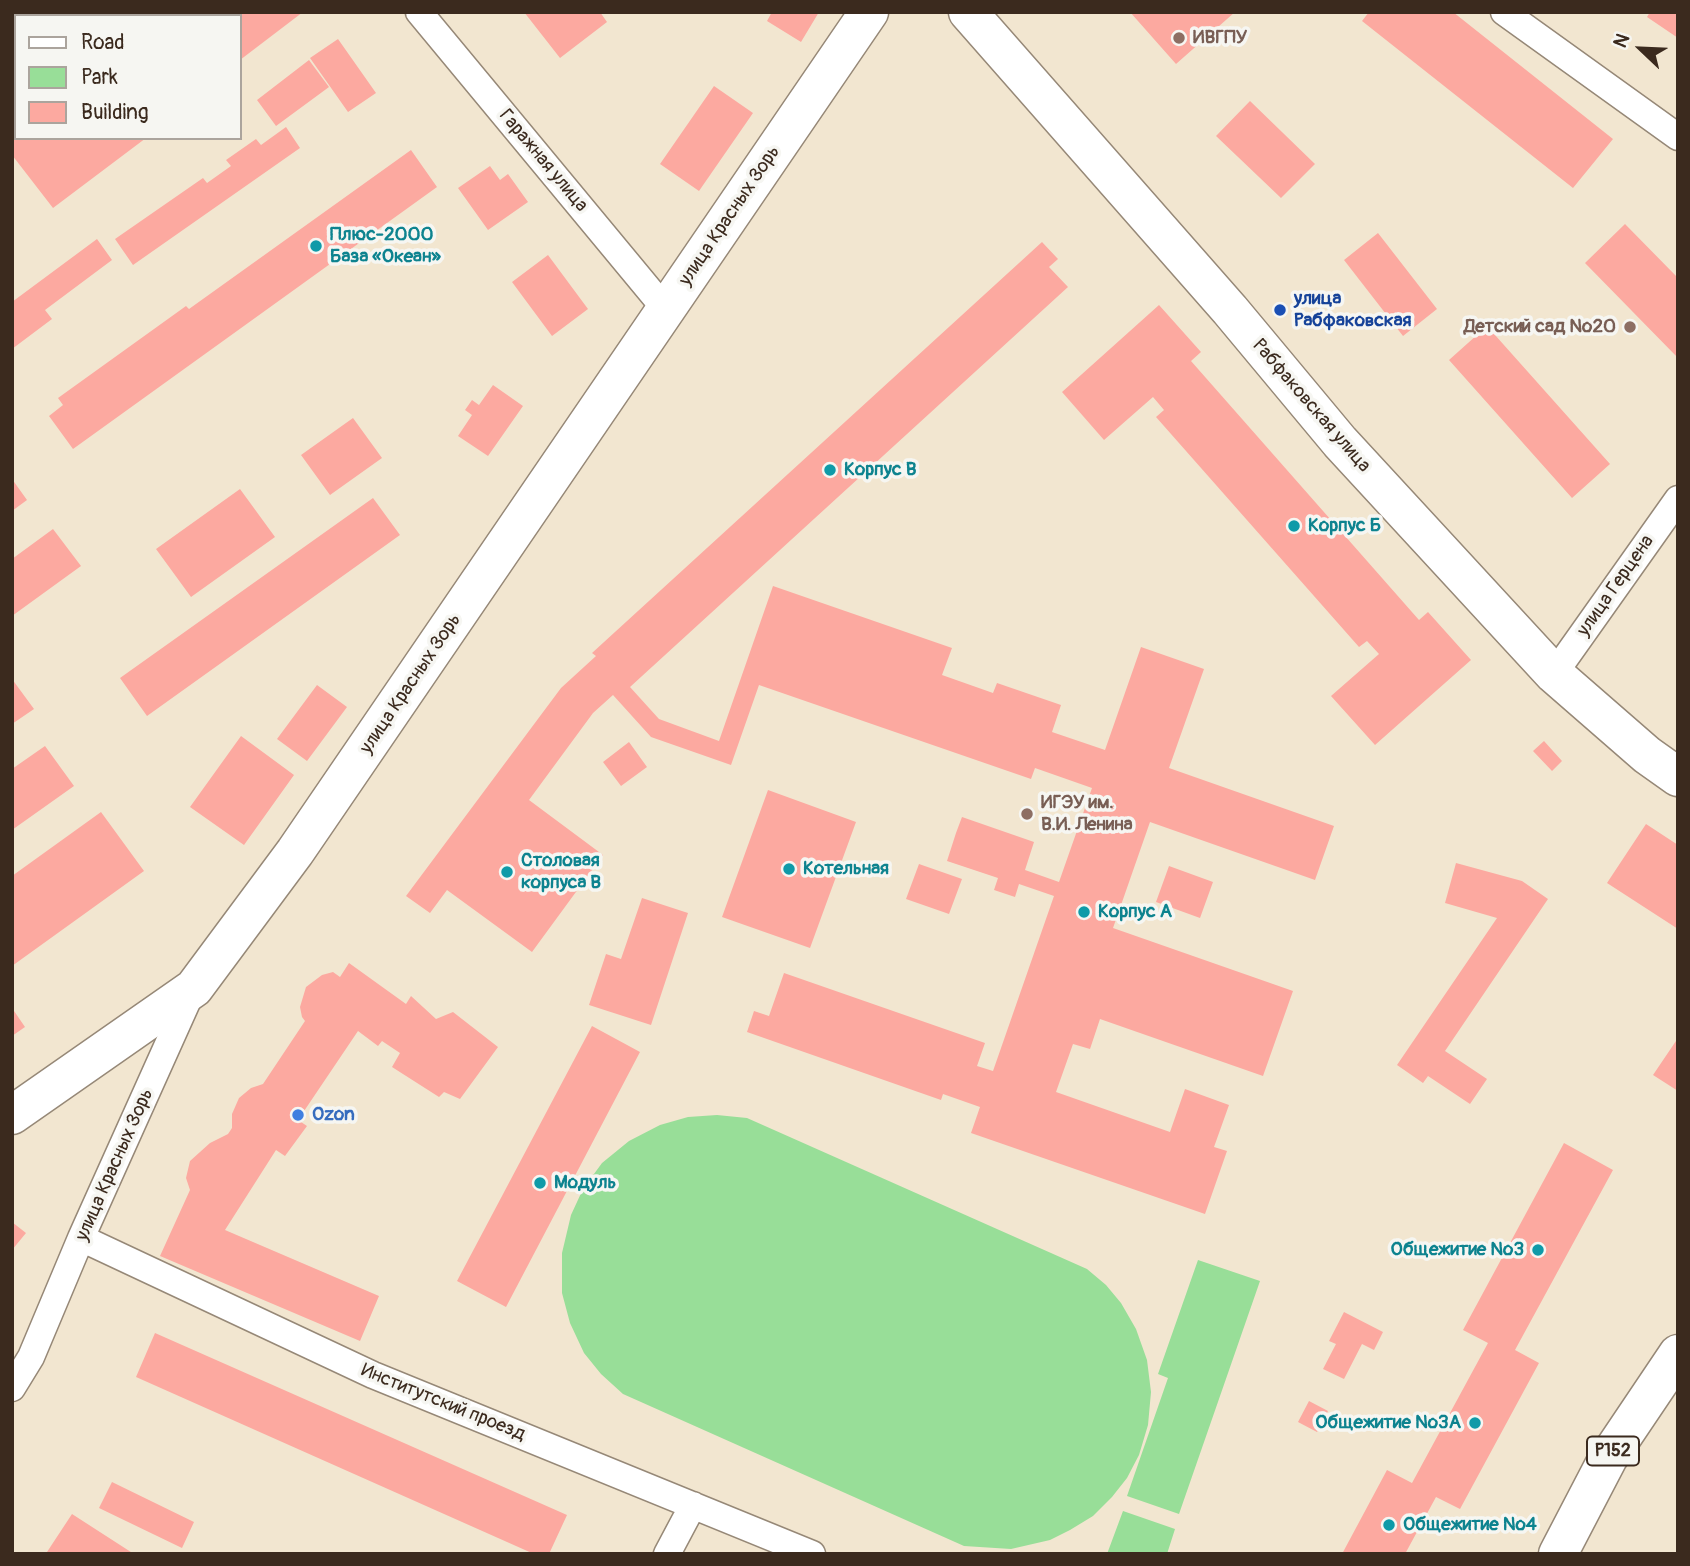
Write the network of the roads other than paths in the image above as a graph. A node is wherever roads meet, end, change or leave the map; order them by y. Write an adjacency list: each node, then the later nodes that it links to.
1 (419, 12): 6 (street, Гаражная улица)
2 (869, 12): 6 (street, улица Красных Зорь)
3 (968, 12): 8 (street, Рабфаковская улица)
4 (1504, 12): 5 (street)
5 (1678, 137)
6 (666, 310): 10 (street, улица Красных Зорь)
7 (1678, 499): 8 (street, улица Герцена)
8 (1554, 674): 9 (street, Рабфаковская улица)
9 (1678, 777)
10 (194, 988): 11 (street); 12 (street, улица Красных Зорь)
11 (12, 1115)
12 (81, 1238): 14 (street, улица Красных Зорь); 15 (street, Институтский проезд)
13 (1678, 1354): 18 (street, Р152)
14 (12, 1388)
15 (693, 1505): 16 (street); 17 (street, Институтский проезд)
16 (667, 1554)
17 (812, 1554)
18 (1558, 1554)

